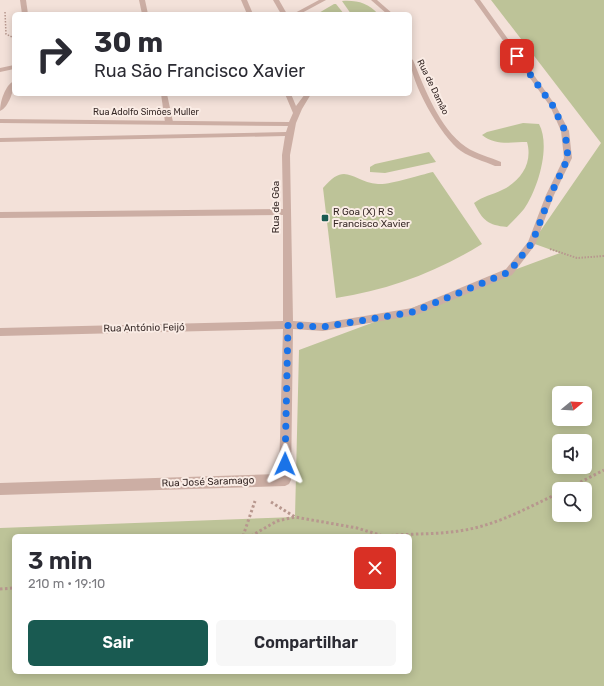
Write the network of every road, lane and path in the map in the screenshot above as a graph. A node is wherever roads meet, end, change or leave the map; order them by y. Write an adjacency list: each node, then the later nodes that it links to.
1 (23, 0): 9 (street)
2 (142, 0): 10 (street)
3 (244, 0): 11 (street)
4 (276, 0): 12 (street)
5 (324, 0): 13 (street)
6 (374, 0): 14 (street)
7 (478, 0): 33 (street, Rua António Feijó)
8 (5, 7): 15 (path)
9 (25, 12)
10 (145, 12)
11 (249, 12)
12 (283, 12)
13 (300, 12)
14 (388, 12)
15 (12, 37)
16 (412, 65): 30 (street, Rua de Damão)
17 (12, 67): 18 (street)
18 (0, 70)
19 (12, 87): 23 (street)
20 (164, 96): 26 (street)
21 (289, 96): 24 (street)
22 (306, 96): 24 (street, Rua de Gôa)
23 (0, 109)
24 (295, 111): 27 (street, Rua de Gôa)
25 (0, 121): 26 (street, Rua Adolfo Simões Muller)
26 (169, 122): 27 (street, Rua Adolfo Simões Muller)
27 (291, 124): 28 (street, Rua de Gôa)
28 (288, 134): 29 (street); 31 (street, Rua de Gôa)
29 (0, 140)
30 (498, 164)
31 (287, 212): 32 (street); 35 (street, Rua de Gôa)
32 (0, 215)
33 (532, 243): 34 (path); 35 (street, Rua António Feijó)
34 (604, 256)
35 (288, 325): 36 (street, Rua António Feijó); 38 (street, Rua José Saramago)
36 (0, 332)
37 (604, 470): 39 (path)
38 (264, 480): 40 (street, Rua José Saramago); 42 (path); 43 (path)
39 (581, 482)
40 (0, 489)
41 (552, 496): 46 (path)
42 (295, 517): 44 (path); 45 (path)
43 (244, 534)
44 (254, 534)
45 (377, 534)
46 (399, 534)
47 (12, 588): 48 (path)
48 (0, 589)

